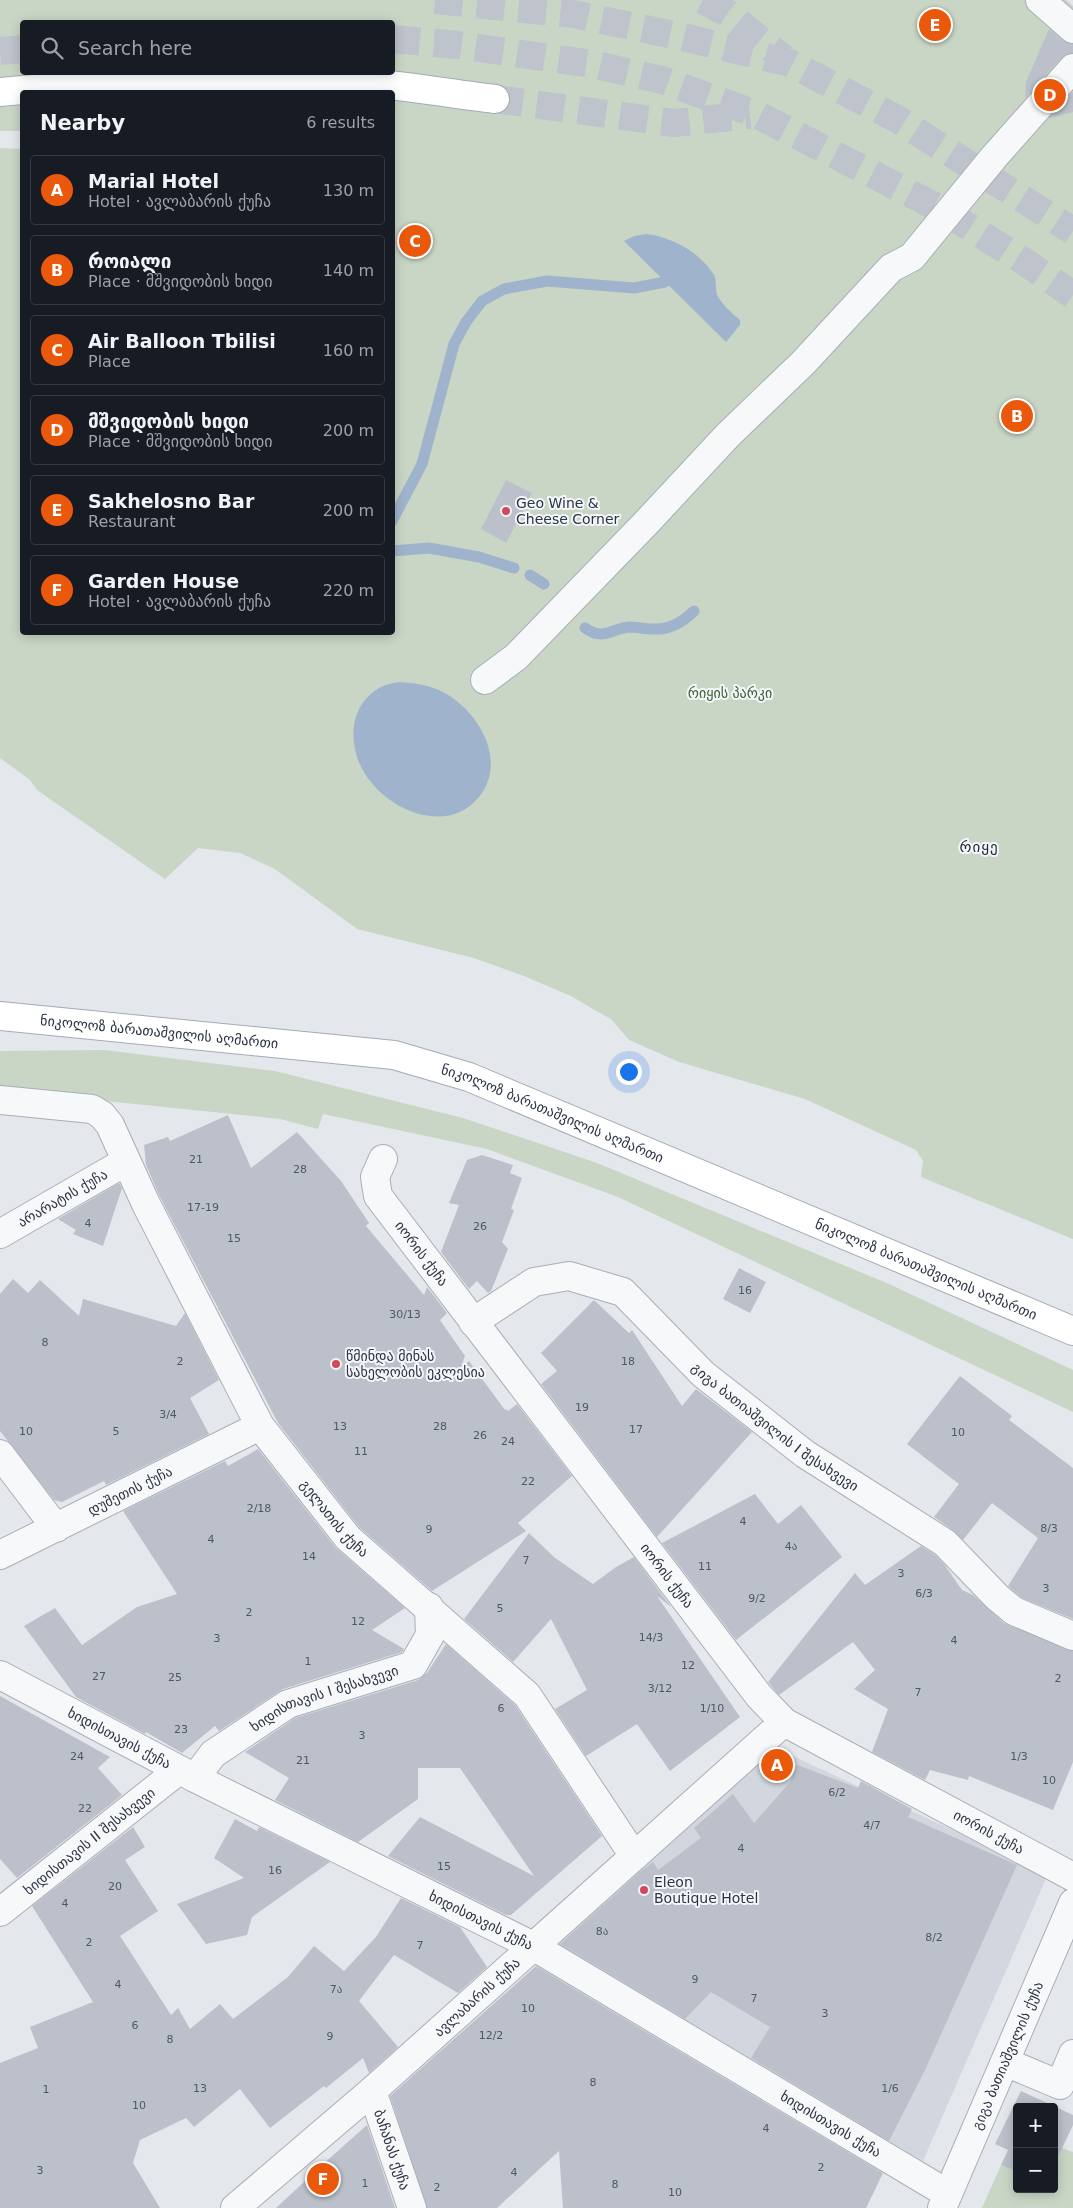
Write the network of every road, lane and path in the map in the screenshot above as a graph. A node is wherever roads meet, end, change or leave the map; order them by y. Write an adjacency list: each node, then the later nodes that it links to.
1 (1040, 0): 2 (street)
2 (1073, 29)
3 (1073, 68): 8 (street)
4 (20, 90): 6 (main road)
5 (24, 90): 7 (main road)
6 (0, 92)
7 (494, 99)
8 (486, 680)
9 (0, 1016): 15 (main road, ნიკოლოზ ბარათაშვილის აღმართი)
10 (0, 1100): 12 (street, გელათის ქუჩა)
11 (383, 1159): 14 (street, იორის ქუჩა)
12 (125, 1162): 13 (street, არარატის ქუჩა); 16 (street, გელათის ქუჩა)
13 (0, 1234)
14 (473, 1322): 21 (street, გიგა ბათიაშვილის I შესახვევი); 23 (street, იორის ქუჩა)
15 (1073, 1331)
16 (260, 1426): 18 (street, დუშეთის ქუჩა); 20 (street, გელათის ქუჩა)
17 (0, 1454): 18 (street)
18 (56, 1528): 19 (street, დუშეთის ქუჩა)
19 (0, 1555)
20 (429, 1607): 24 (street, ხიდისთავის I შესახვევი); 25 (street, გელათის ქუჩა)
21 (1073, 1636)
22 (0, 1675): 24 (street, ხიდისთავის ქუჩა)
23 (784, 1722): 25 (street, ავლაბარის ქუჩა); 26 (street, იორის ქუჩა)
24 (187, 1774): 28 (street, ხიდისთავის II შესახვევი); 29 (street, ხიდისთავის ქუჩა)
25 (634, 1856): 29 (street, ავლაბარის ქუჩა)
26 (1073, 1876)
27 (1073, 1903): 31 (street, გიგა ბათიაშვილის ქუჩა)
28 (0, 1912)
29 (533, 1946): 33 (street, ავლაბარის ქუჩა); 34 (street, ხიდისთავის ქუჩა)
30 (1073, 2054): 32 (street)
31 (1004, 2062): 32 (street); 34 (street, გიგა ბათიაშვილის ქუჩა)
32 (1066, 2088)
33 (372, 2092): 35 (street, ავლაბარის ქუჩა); 36 (street, ბაჩანას ქუჩა)
34 (945, 2201)
35 (235, 2208)
36 (412, 2208)

